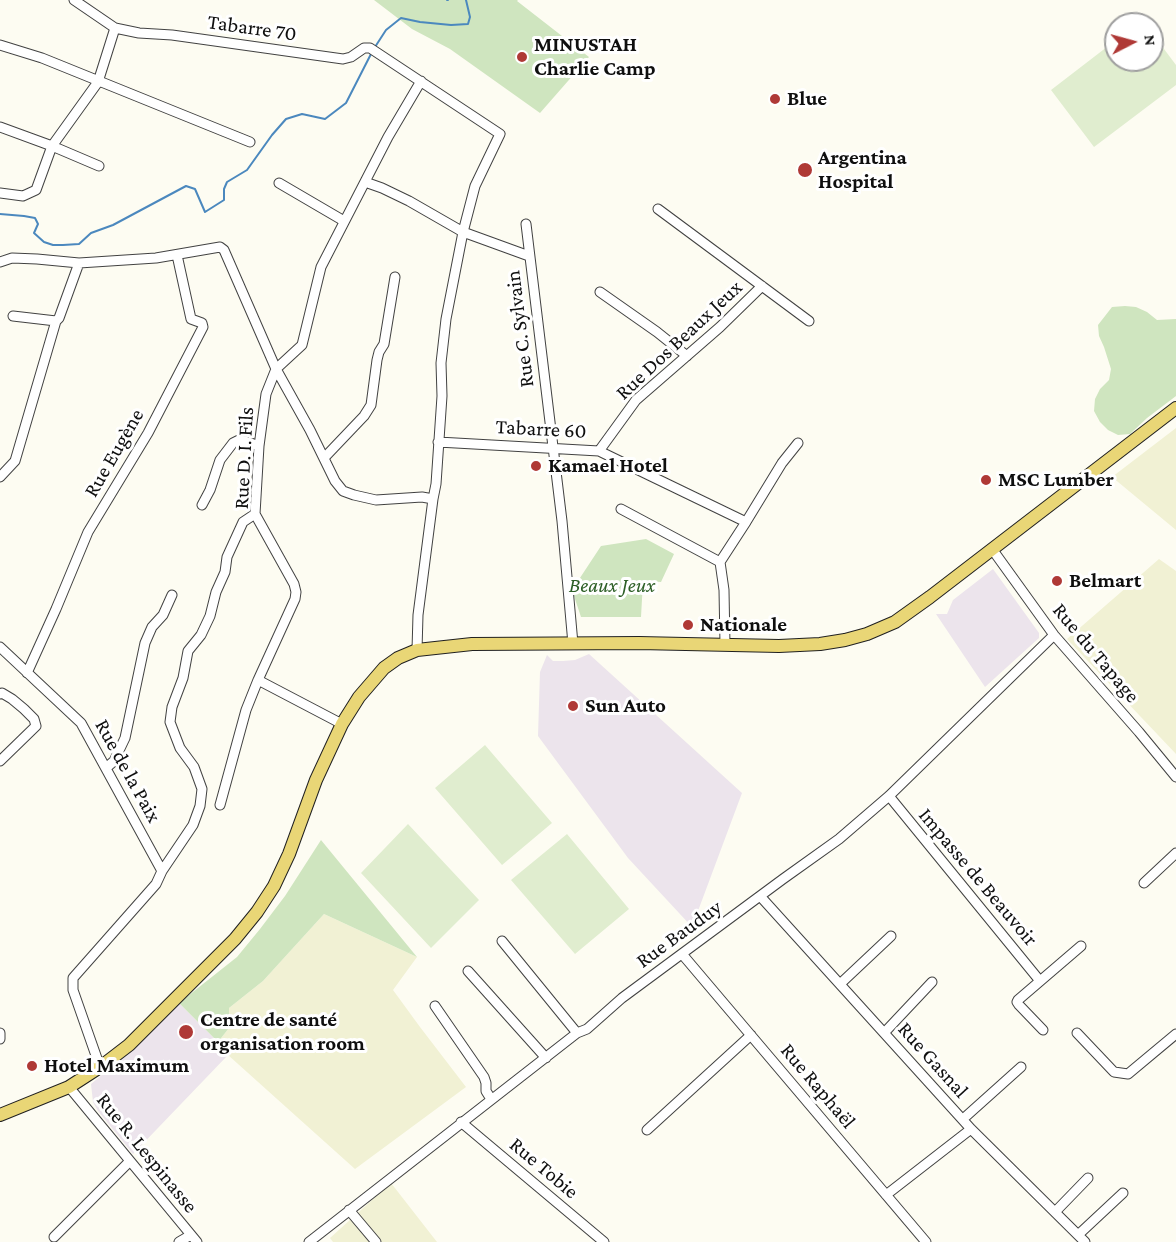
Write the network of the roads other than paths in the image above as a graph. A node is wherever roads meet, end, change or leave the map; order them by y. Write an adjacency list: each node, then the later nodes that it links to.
1 (74, 0): 2 (street, Tabarre 70)
2 (115, 28): 4 (street, Tabarre 70); 5 (street)
3 (0, 45): 5 (street)
4 (421, 81): 10 (street); 16 (street)
5 (98, 82): 7 (street); 8 (street)
6 (0, 128): 8 (street)
7 (250, 142)
8 (52, 146): 9 (street); 12 (street)
9 (99, 166)
10 (365, 182): 14 (street); 16 (street)
11 (279, 183): 14 (street)
12 (0, 193)
13 (658, 209): 22 (street)
14 (344, 221): 28 (street)
15 (526, 224): 18 (street, Rue C. Sylvain)
16 (463, 232): 18 (street); 30 (street)
17 (177, 255): 20 (street); 28 (street); 50 (street, Rue Eugène)
18 (529, 256): 33 (street, Rue C. Sylvain)
19 (0, 262): 20 (street)
20 (79, 263): 25 (street)
21 (396, 277): 35 (street)
22 (762, 286): 26 (street); 27 (street, Rue Dos Beaux Jeux)
23 (600, 292): 27 (street)
24 (13, 316): 25 (street)
25 (56, 321): 36 (street)
26 (809, 321)
27 (687, 356): 34 (street, Rue Dos Beaux Jeux)
28 (276, 369): 32 (street, Rue D. I. Fils); 35 (street)
29 (1176, 408): 42 (main road)
30 (438, 442): 33 (street, Tabarre 60); 37 (street)
31 (798, 443): 41 (street)
32 (259, 446): 38 (street); 40 (street, Rue D. I. Fils)
33 (552, 448): 34 (street, Tabarre 60); 46 (street, Rue C. Sylvain)
34 (599, 451): 41 (street, Tabarre 60)
35 (324, 458): 37 (street)
36 (0, 477)
37 (433, 499): 49 (street)
38 (202, 505)
39 (621, 509): 43 (street)
40 (255, 514): 51 (street, Rue D. I. Fils); 60 (street)
41 (746, 522): 43 (street)
42 (992, 549): 45 (street, Rue du Tapage); 47 (main road)
43 (720, 562): 47 (street)
44 (172, 595): 55 (street)
45 (1054, 635): 56 (street, Rue du Tapage); 57 (street, Rue Bauduy)
46 (573, 644): 47 (main road); 49 (main road)
47 (725, 645)
48 (0, 647): 50 (street, Rue de la Paix)
49 (417, 650): 53 (main road)
50 (27, 673): 55 (street, Rue de la Paix)
51 (258, 680): 53 (street); 58 (street)
52 (0, 694): 54 (street)
53 (342, 724): 81 (main road)
54 (0, 761)
55 (106, 768): 60 (street, Rue de la Paix)
56 (1176, 777)
57 (888, 796): 62 (street, Rue Bauduy); 68 (street, Impasse de Beauvoir)
58 (220, 805)
59 (1176, 853): 61 (street)
60 (162, 871): 81 (street)
61 (1144, 883)
62 (760, 896): 66 (street, Rue Bauduy); 70 (street, Rue Gasnal)
63 (891, 936): 70 (street)
64 (502, 940): 75 (street)
65 (1080, 946): 68 (street)
66 (682, 954): 75 (street, Rue Bauduy); 78 (street, Rue Raphaël)
67 (468, 971): 80 (street)
68 (1040, 981): 72 (street)
69 (932, 982): 74 (street)
70 (840, 984): 74 (street, Rue Gasnal)
71 (435, 1006): 84 (street)
72 (1043, 1030)
73 (0, 1033): 79 (street)
74 (885, 1033): 86 (street, Rue Gasnal)
75 (577, 1034): 80 (street, Rue Bauduy)
76 (1077, 1034): 77 (street)
77 (1176, 1034)
78 (751, 1035): 89 (street); 93 (street, Rue Raphaël)
79 (0, 1040)
80 (546, 1058): 84 (street, Rue Bauduy)
81 (100, 1067): 83 (main road)
82 (1021, 1067): 86 (street)
83 (69, 1087): 85 (main road); 90 (street, Rue R. Lespinasse)
84 (491, 1099): 87 (street, Rue Bauduy)
85 (0, 1115)
86 (963, 1119): 88 (street, Rue Gasnal)
87 (461, 1122): 94 (street, Rue Bauduy); 102 (street, Rue Tobie)
88 (971, 1129): 93 (street); 95 (street, Rue Gasnal)
89 (647, 1130)
90 (130, 1161): 96 (street); 97 (street, Rue R. Lespinasse)
91 (1088, 1178): 95 (street)
92 (1123, 1193): 98 (street)
93 (886, 1195): 103 (street, Rue Raphaël)
94 (349, 1210): 100 (street, Rue Bauduy); 101 (street)
95 (1055, 1212): 98 (street, Rue Gasnal)
96 (54, 1237)
97 (194, 1238): 99 (street)
98 (1082, 1239)
99 (179, 1242)
100 (309, 1242)
101 (375, 1242)
102 (604, 1242)
103 (926, 1242)

